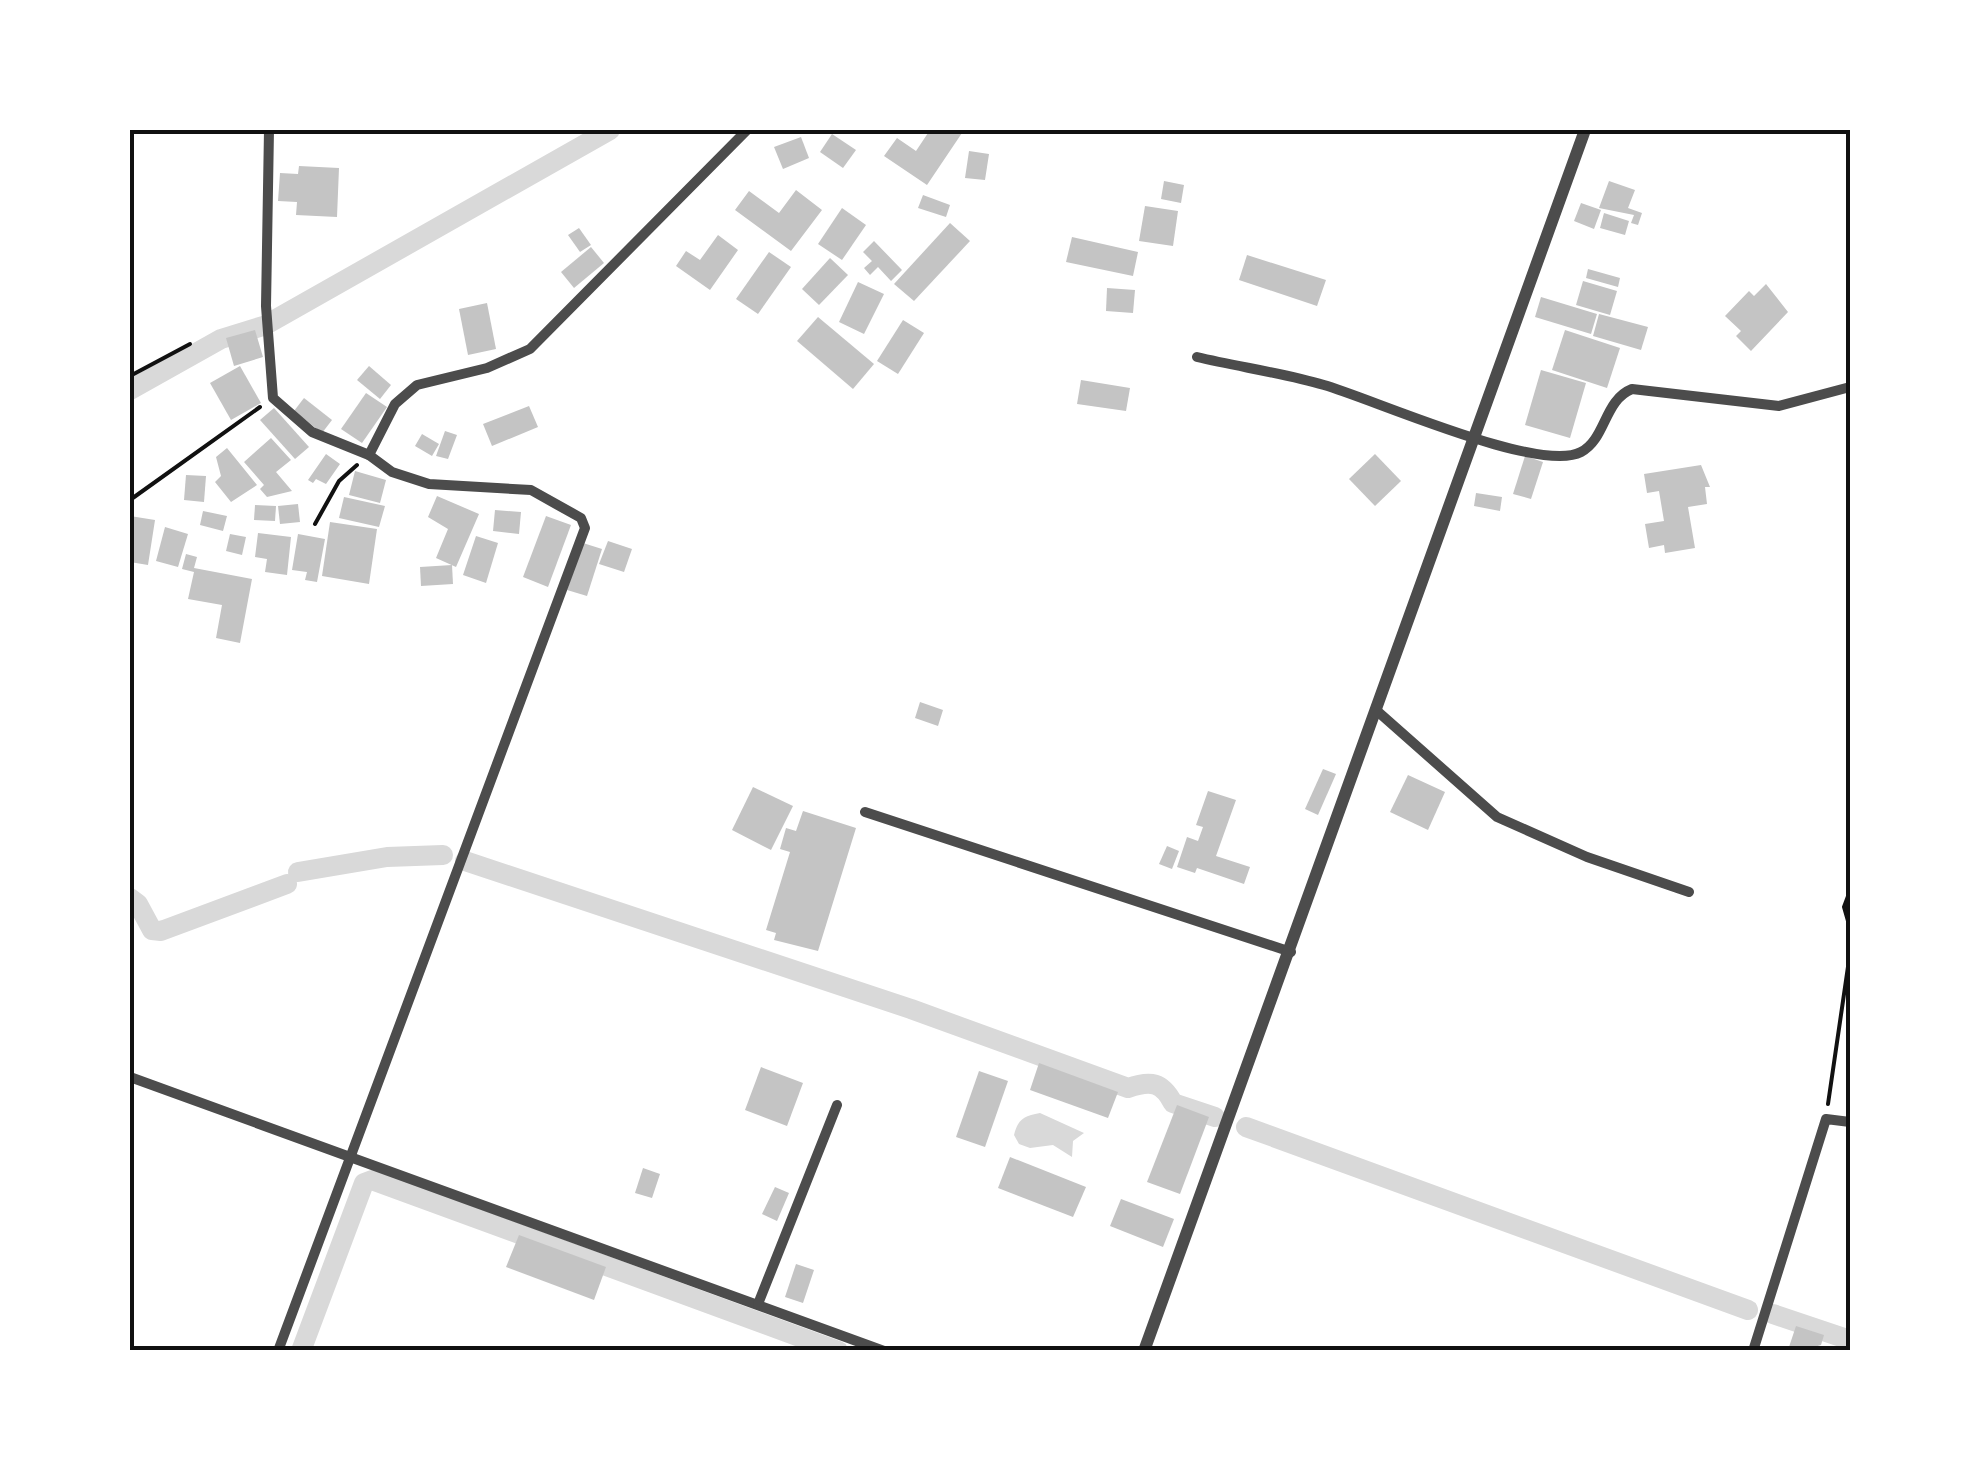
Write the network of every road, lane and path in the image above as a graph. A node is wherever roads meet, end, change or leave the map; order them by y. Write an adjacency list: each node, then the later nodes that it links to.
1 (269, 130): 8 (street)
2 (747, 130): 10 (street)
3 (1584, 130): 9 (street)
4 (190, 344): 6 (path)
5 (1197, 357): 9 (street)
6 (130, 376)
7 (1850, 387): 9 (street)
8 (272, 398): 10 (street); 11 (path)
9 (1474, 439): 13 (street)
10 (368, 456): 12 (path); 24 (street)
11 (130, 500)
12 (316, 524)
13 (1376, 710): 15 (street); 18 (street)
14 (865, 812): 18 (street)
15 (1689, 892)
16 (1850, 892): 17 (path)
17 (1850, 928)
18 (1291, 952): 28 (street)
19 (1850, 953): 22 (path)
20 (130, 1077): 24 (street)
21 (837, 1105): 25 (street)
22 (1826, 1119): 23 (street); 29 (street)
23 (1850, 1122)
24 (349, 1154): 25 (street); 26 (street)
25 (758, 1304): 27 (street)
26 (278, 1351)
27 (884, 1351)
28 (1144, 1351)
29 (1753, 1351)

